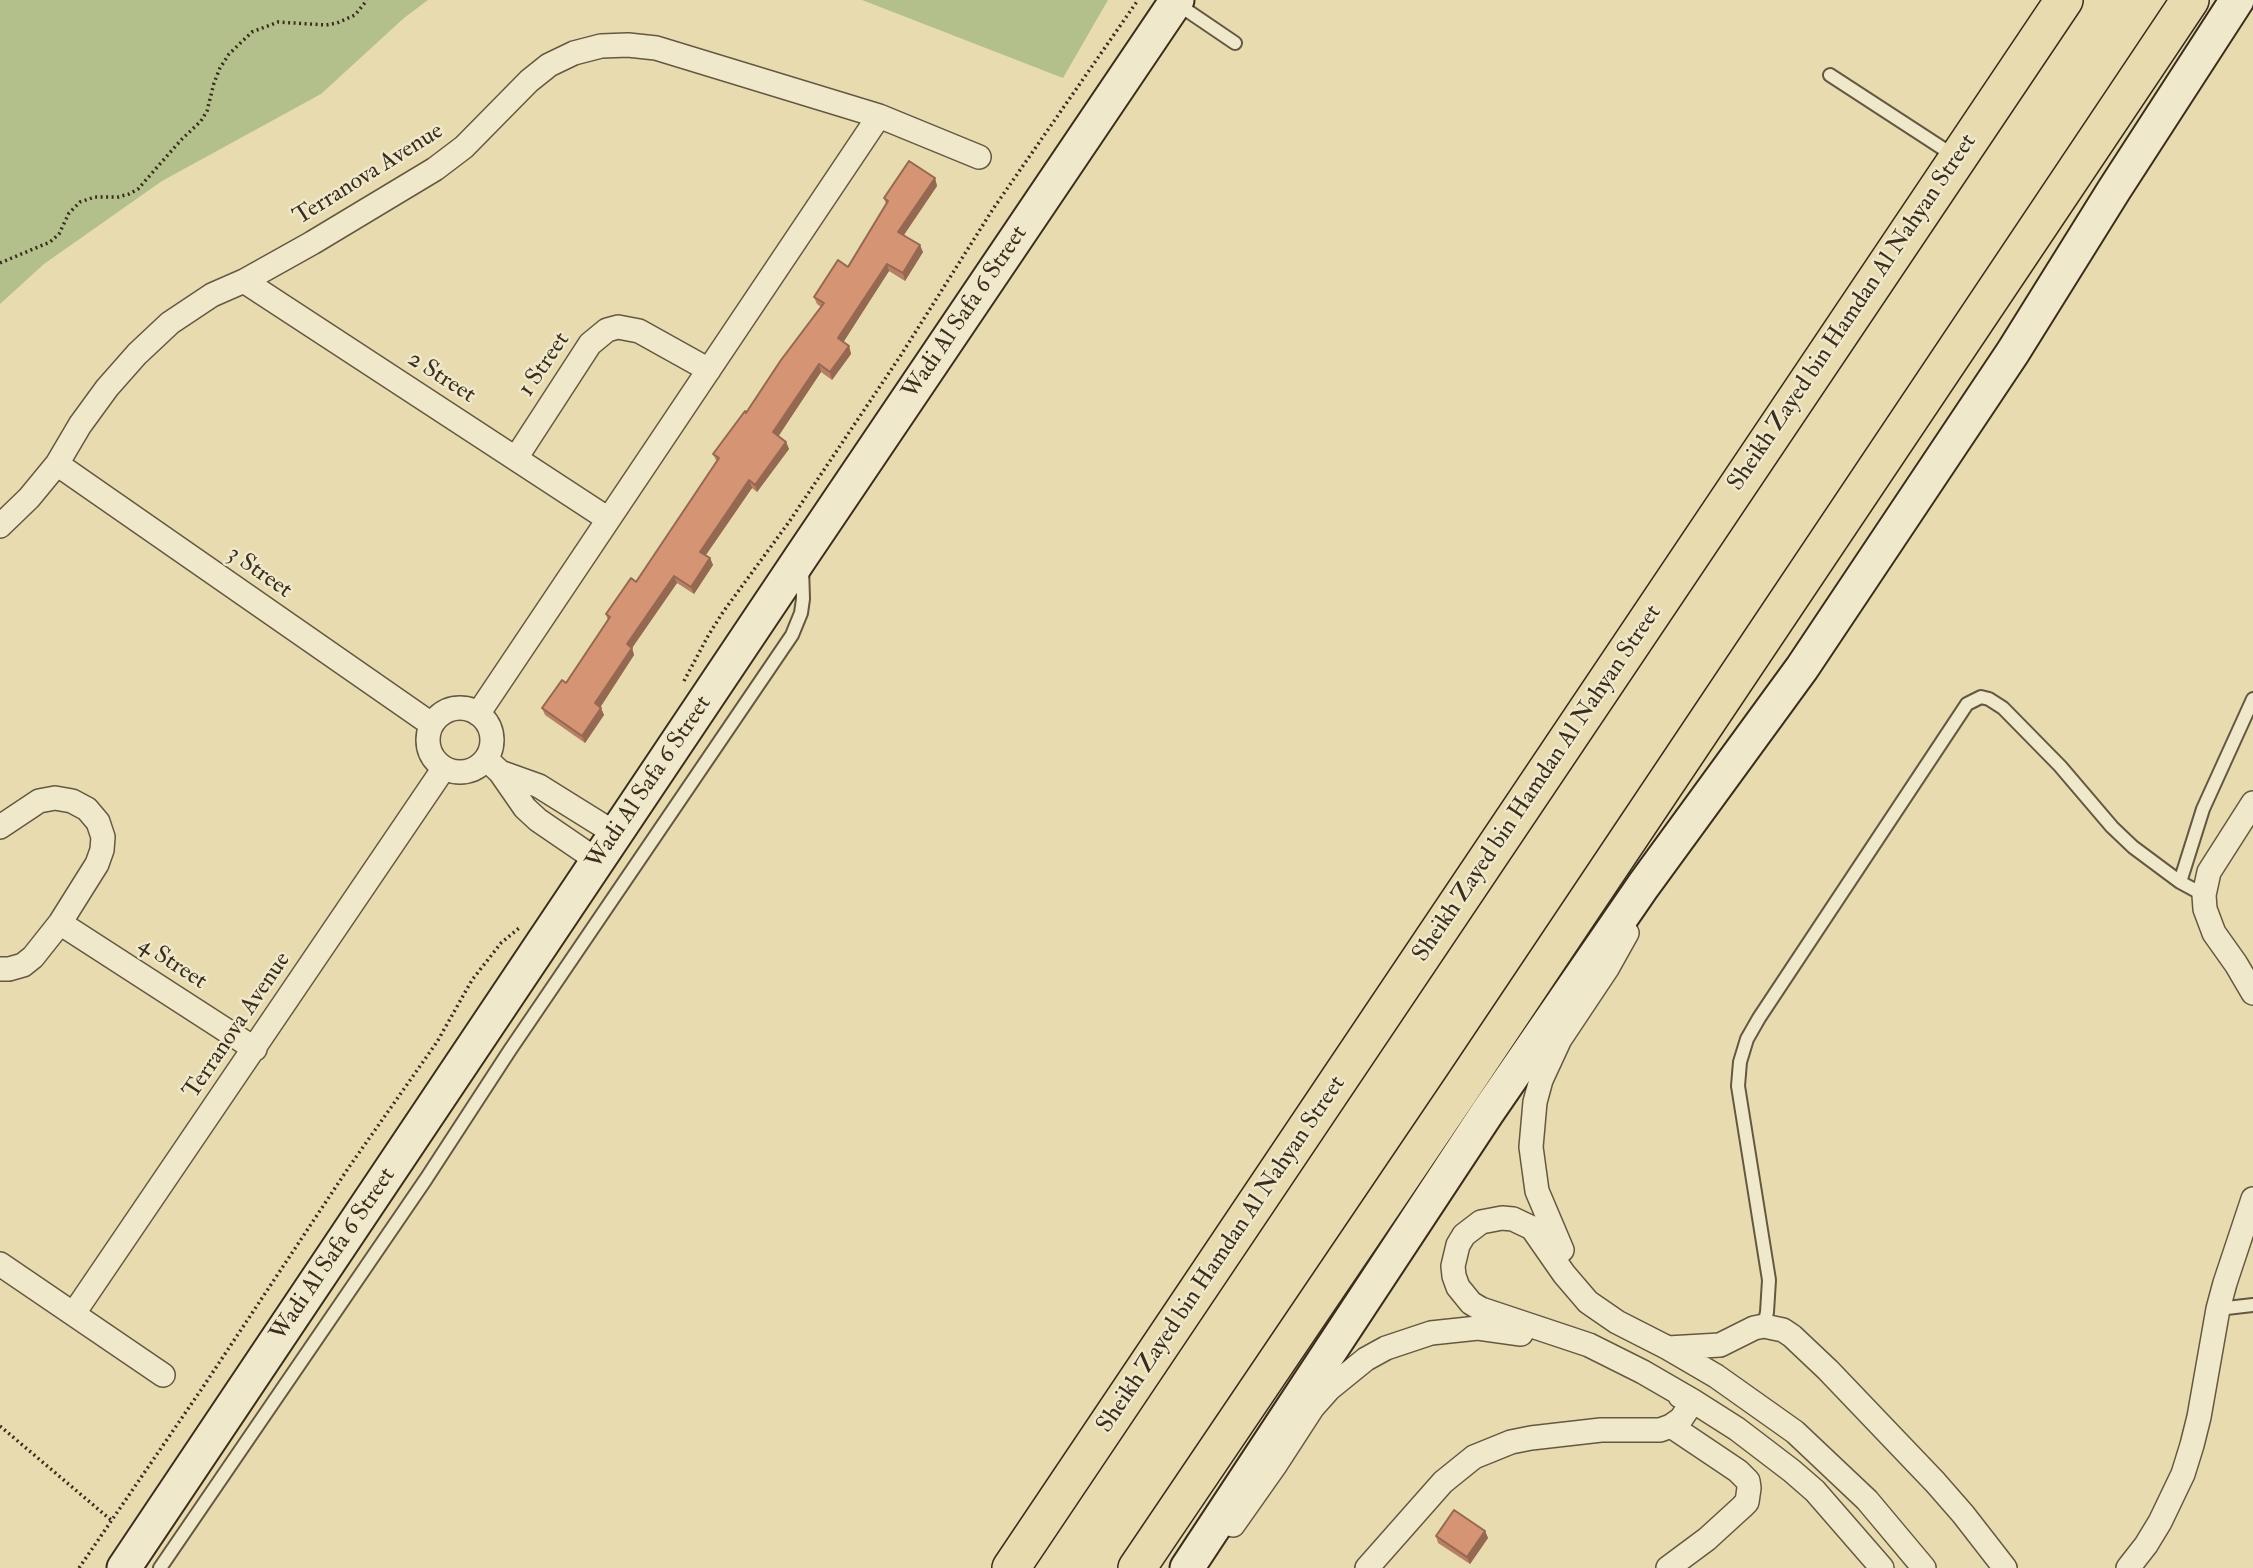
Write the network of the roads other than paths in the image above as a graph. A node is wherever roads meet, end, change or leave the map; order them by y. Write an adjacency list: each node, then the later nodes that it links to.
1 (2064, 0): 10 (main road, Sheikh Zayed bin Hamdan Al Nahyan Street)
2 (2190, 0): 50 (main road)
3 (2237, 0): 11 (street)
4 (1176, 1): 6 (lane); 18 (street, Wadi Al Safa 6 Street)
5 (2253, 8): 11 (street)
6 (1235, 43)
7 (1830, 75): 10 (lane)
8 (879, 116): 9 (street, Terranova Avenue); 12 (street, Terranova Avenue); 13 (street)
9 (979, 157)
10 (1956, 158): 49 (main road, Sheikh Zayed bin Hamdan Al Nahyan Street)
11 (2114, 190): 31 (street)
12 (244, 281): 14 (street, 2 Street); 15 (street, Terranova Avenue)
13 (709, 370): 14 (street, 1 Street); 16 (street)
14 (516, 458): 16 (street, 2 Street)
15 (57, 464): 17 (street, Terranova Avenue); 21 (street, 3 Street)
16 (608, 519): 20 (street)
17 (0, 527)
18 (801, 557): 27 (street, Wadi Al Safa 6 Street); 48 (lane)
19 (2253, 699): 30 (lane)
20 (478, 714): 21 (street); 23 (street)
21 (431, 724): 22 (street)
22 (444, 768): 23 (street); 36 (street, Terranova Avenue)
23 (500, 769): 25 (street); 28 (street)
24 (2253, 803): 32 (street)
25 (579, 811): 27 (street); 28 (street)
26 (0, 827): 33 (street)
27 (616, 834): 29 (street, Wadi Al Safa 6 Street)
28 (562, 837): 29 (street)
29 (598, 861): 47 (street, Wadi Al Safa 6 Street)
30 (2180, 882): 32 (lane); 42 (lane)
31 (1643, 886): 43 (street); 51 (street)
32 (2204, 895): 35 (street)
33 (60, 923): 34 (street); 36 (street, 4 Street)
34 (0, 969)
35 (2253, 993)
36 (255, 1049): 41 (street, Terranova Avenue)
37 (2253, 1199): 40 (street)
38 (0, 1264): 41 (street)
39 (2253, 1305): 40 (lane)
40 (2218, 1309): 58 (street)
41 (75, 1313): 44 (street)
42 (1764, 1326): 43 (street); 57 (street)
43 (1668, 1348): 45 (street); 56 (street)
44 (163, 1375)
45 (1693, 1402): 46 (street); 52 (street); 55 (street)
46 (1671, 1426): 53 (street); 54 (street)
47 (124, 1568)
48 (160, 1568)
49 (1011, 1568)
50 (1137, 1568)
51 (1187, 1568)
52 (1198, 1568)
53 (1367, 1568)
54 (1668, 1568)
55 (1882, 1568)
56 (1924, 1568)
57 (2005, 1568)
58 (2128, 1568)

